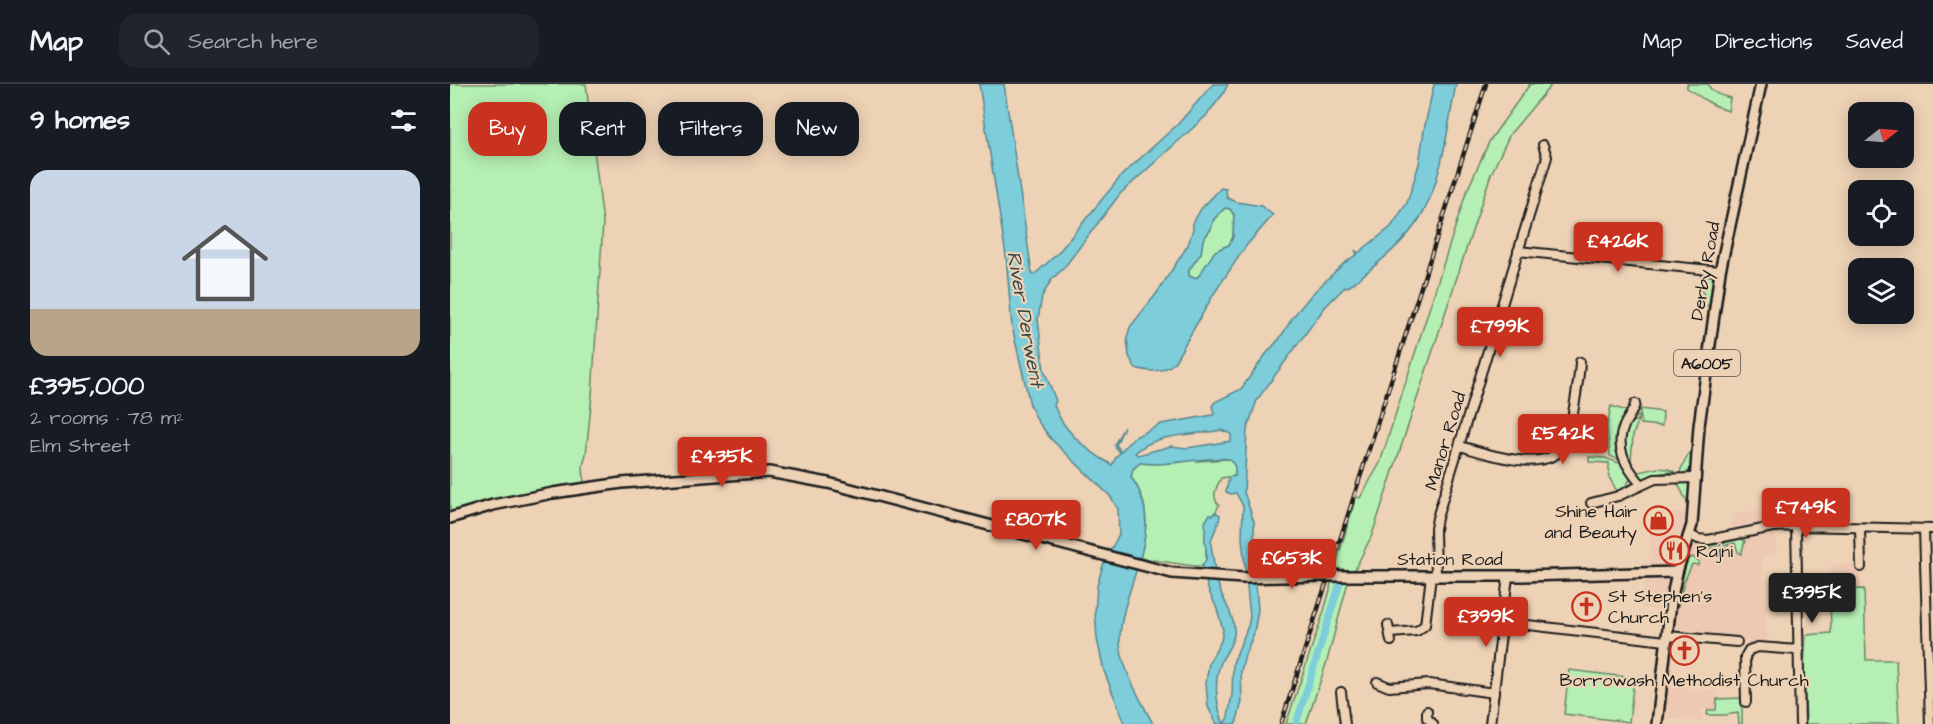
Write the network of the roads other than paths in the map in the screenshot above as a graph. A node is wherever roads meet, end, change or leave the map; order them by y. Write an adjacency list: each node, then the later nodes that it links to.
1 (1761, 84): 4 (main road, Derby Road / A6005)
2 (1543, 145): 3 (street, Manor Road)
3 (1518, 250): 4 (street); 7 (street, Manor Road)
4 (1720, 271): 8 (main road, Derby Road / A6005)
5 (1580, 362): 7 (street)
6 (1635, 404): 9 (street)
7 (1460, 446): 18 (street, Manor Road)
8 (1696, 478): 9 (street); 15 (main road, Derby Road / A6005)
9 (1641, 484): 10 (street)
10 (1591, 503)
11 (450, 518): 18 (main road, Station Road, bridge)
12 (1796, 526): 13 (street); 15 (street); 24 (street)
13 (1860, 528): 14 (street); 16 (street)
14 (1929, 529): 35 (street)
15 (1690, 535): 17 (main road, Derby Road / A6005)
16 (1861, 567)
17 (1677, 572): 19 (main road, Station Road); 22 (main road, A6005)
18 (1434, 576): 19 (main road, Station Road); 21 (street, Manor Road)
19 (1508, 576): 20 (street)
20 (1502, 622): 22 (street); 27 (street)
21 (1390, 633)
22 (1666, 638): 23 (street); 33 (main road, A6005)
23 (1737, 642)
24 (1799, 650): 28 (street); 34 (street)
25 (1377, 682): 27 (street)
26 (1341, 692): 30 (street)
27 (1494, 693): 32 (street)
28 (1746, 702)
29 (1427, 711): 31 (street)
30 (1345, 724)
31 (1433, 724)
32 (1490, 724)
33 (1657, 724)
34 (1800, 724)
35 (1930, 724)

